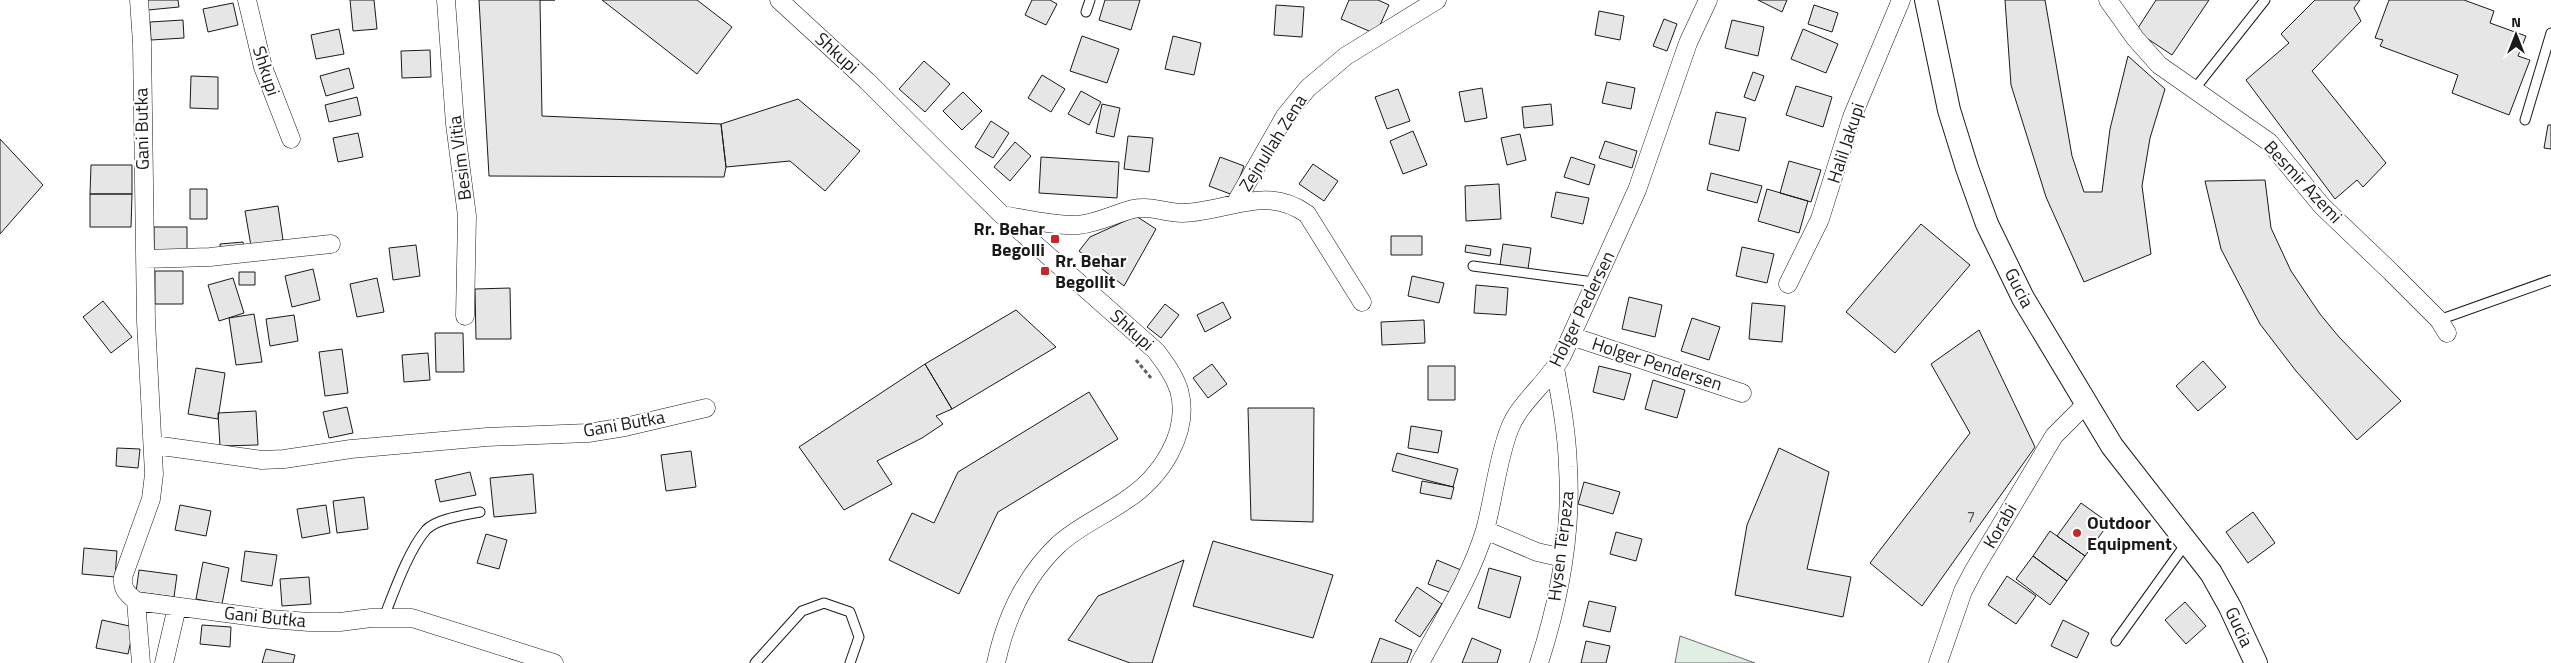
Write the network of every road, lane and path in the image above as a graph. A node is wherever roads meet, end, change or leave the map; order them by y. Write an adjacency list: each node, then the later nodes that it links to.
1 (139, 0): 20 (street, Gani Butka)
2 (247, 0): 16 (street, Shkupi)
3 (446, 0): 26 (street, Besim Vitia)
4 (778, 0): 18 (street, Shkupi)
5 (1090, 0): 12 (lane)
6 (1437, 0): 17 (street, Zejnullah Zena)
7 (1708, 0): 23 (street, Holger Pedersen)
8 (1901, 0): 24 (street, Halil Jakupi)
9 (1926, 0): 33 (street, Gucia)
10 (2108, 0): 14 (street, Besmir Azemi)
11 (2265, 0): 14 (lane)
12 (1086, 12)
13 (2551, 33): 15 (lane)
14 (2193, 91): 27 (street, Besmir Azemi)
15 (2525, 120)
16 (291, 139)
17 (1236, 204): 18 (street, Zejnullah Zena); 25 (street, Zejnullah Zena)
18 (1002, 215): 49 (street, Shkupi)
19 (331, 244): 20 (street)
20 (145, 259): 35 (street, Gani Butka)
21 (1473, 266): 23 (lane)
22 (2551, 280): 27 (lane)
23 (1594, 282): 28 (street, Holger Pedersen)
24 (1788, 284)
25 (1362, 302)
26 (465, 316)
27 (2443, 326)
28 (1571, 336): 30 (street, Holger Pedersen); 32 (street, Holger Pendersen)
29 (1131, 355): 31 (path)
30 (1555, 368): 37 (street, Holger Pedersen); 39 (street, Hysen Tërpeza)
31 (1156, 385)
32 (1742, 393)
33 (2086, 404): 38 (street, Gucia); 52 (street, Korabi)
34 (706, 408): 35 (street, Gani Butka)
35 (154, 445): 40 (street, Gani Butka)
36 (480, 512): 42 (lane)
37 (1484, 530): 39 (street); 50 (street, Holger Pedersen)
38 (2187, 541): 43 (lane); 53 (street, Gucia)
39 (1563, 558): 51 (street, Hysen Tërpeza)
40 (136, 600): 41 (street, Gani Butka); 44 (street)
41 (177, 607): 42 (street, Gani Butka); 45 (street)
42 (384, 617): 46 (street, Gani Butka)
43 (2116, 641)
44 (141, 663)
45 (164, 663)
46 (554, 663)
47 (755, 663): 48 (lane)
48 (850, 663)
49 (996, 663)
50 (1420, 663)
51 (1539, 663)
52 (1938, 663)
53 (2256, 663)

